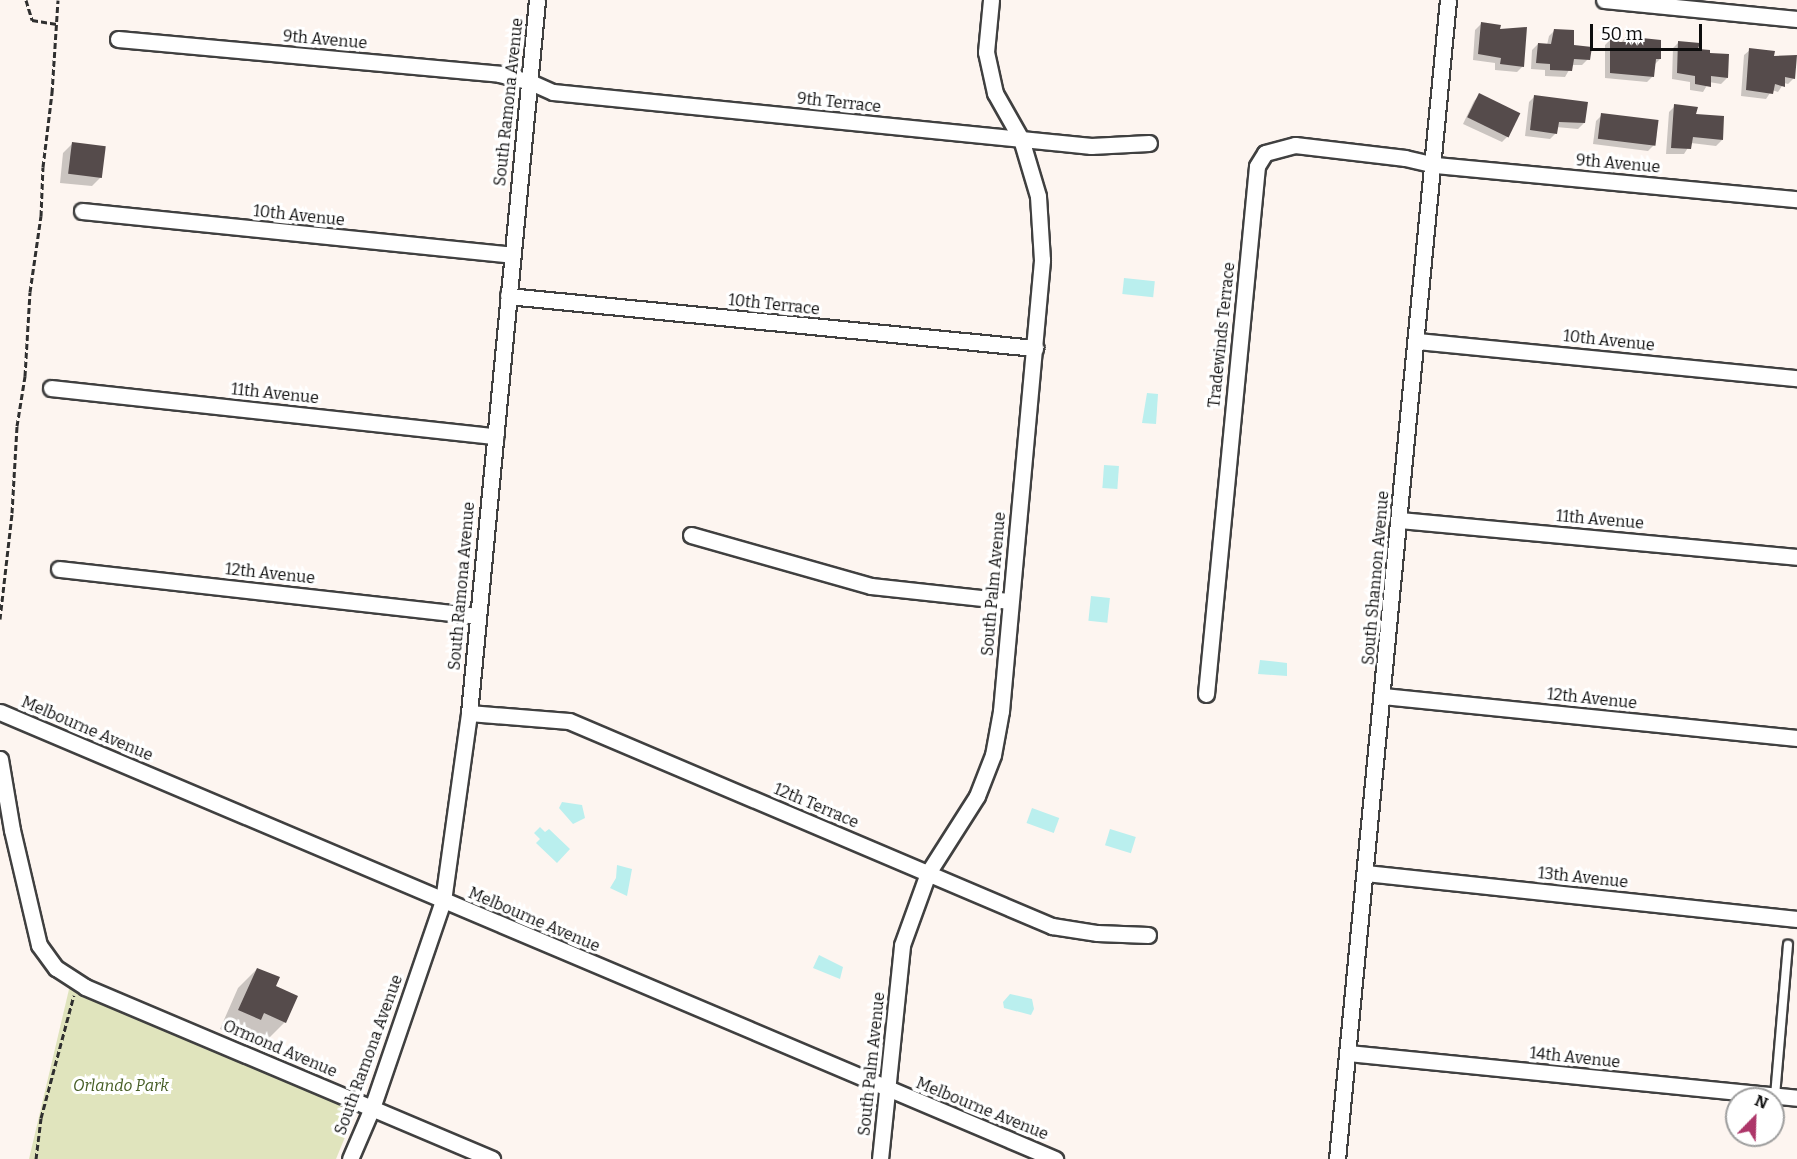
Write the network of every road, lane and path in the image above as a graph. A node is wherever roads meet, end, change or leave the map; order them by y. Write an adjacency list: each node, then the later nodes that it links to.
1 (26, 0): 8 (path)
2 (58, 0): 8 (path)
3 (537, 0): 10 (street, South Ramona Avenue)
4 (991, 0): 11 (street, South Palm Avenue)
5 (1448, 0): 13 (street, South Shannon Avenue)
6 (1604, 0): 7 (street)
7 (1797, 19)
8 (57, 24): 29 (path)
9 (118, 39): 10 (street, 9th Avenue)
10 (528, 81): 11 (street, 9th Terrace); 16 (street, South Ramona Avenue)
11 (1021, 139): 12 (street, 9th Terrace); 19 (street, South Palm Avenue)
12 (1149, 143)
13 (1435, 165): 14 (street, 9th Avenue); 18 (street, South Shannon Avenue); 30 (street, Tradewinds Terrace)
14 (1797, 199)
15 (82, 211): 16 (street, 10th Avenue)
16 (512, 255): 17 (street, South Ramona Avenue)
17 (508, 296): 19 (street, 10th Terrace); 22 (street, South Ramona Avenue)
18 (1417, 341): 20 (street, 10th Avenue); 23 (street, South Shannon Avenue)
19 (1035, 348): 27 (street, South Palm Avenue)
20 (1797, 378)
21 (51, 388): 22 (street, 11th Avenue)
22 (495, 436): 28 (street, South Ramona Avenue)
23 (1399, 520): 25 (street, 11th Avenue); 31 (street, South Shannon Avenue)
24 (691, 535): 27 (street)
25 (1797, 557)
26 (59, 569): 28 (street, 12th Avenue)
27 (1010, 601): 36 (street, South Palm Avenue)
28 (477, 616): 33 (street, South Ramona Avenue)
29 (0, 619)
30 (1206, 694)
31 (1383, 696): 34 (street, 12th Avenue); 37 (street, South Shannon Avenue)
32 (0, 712): 38 (street, Melbourne Avenue)
33 (469, 713): 36 (street, 12th Terrace); 38 (street, South Ramona Avenue)
34 (1797, 738)
35 (0, 759): 42 (street, Ormond Avenue)
36 (928, 873): 40 (street, 12th Terrace); 45 (street, South Palm Avenue)
37 (1366, 873): 39 (street, 13th Avenue); 43 (street, South Shannon Avenue)
38 (443, 901): 45 (street, Melbourne Avenue); 47 (street, South Ramona Avenue)
39 (1797, 919)
40 (1148, 935)
41 (1788, 945): 44 (lane)
42 (77, 981): 47 (street, Ormond Avenue); 48 (path)
43 (1348, 1053): 46 (street, 14th Avenue); 53 (street, South Shannon Avenue)
44 (1775, 1087)
45 (889, 1090): 51 (street, South Palm Avenue); 52 (street, Melbourne Avenue)
46 (1725, 1091)
47 (372, 1108): 49 (street, South Ramona Avenue); 50 (street, Ormond Avenue)
48 (36, 1159)
49 (350, 1159)
50 (492, 1159)
51 (880, 1159)
52 (1055, 1159)
53 (1337, 1159)

